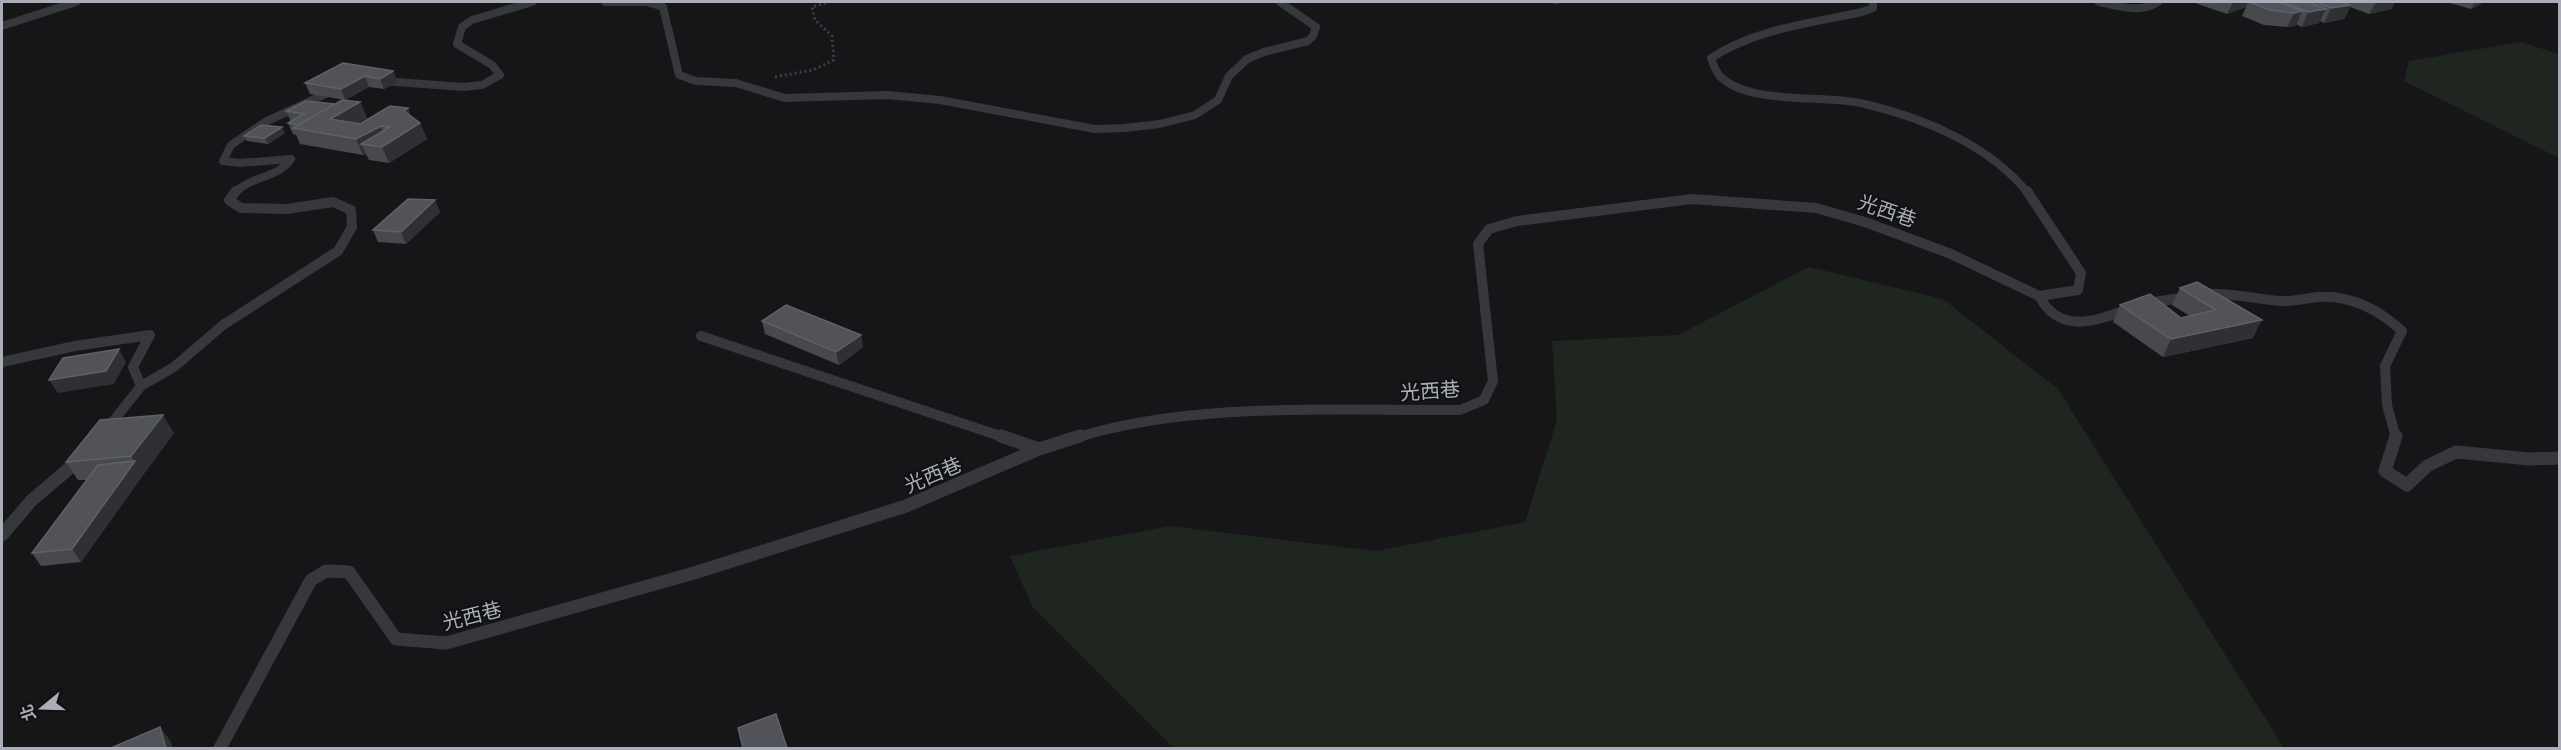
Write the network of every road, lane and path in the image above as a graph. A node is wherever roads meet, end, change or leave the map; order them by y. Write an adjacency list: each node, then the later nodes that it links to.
1 (76, 2): 9 (lane)
2 (531, 2): 10 (lane)
3 (605, 2): 12 (lane)
4 (829, 2): 12 (path)
5 (1280, 2): 12 (lane)
6 (1873, 2): 13 (lane)
7 (2099, 2): 8 (lane)
8 (2158, 2)
9 (2, 26)
10 (369, 80)
11 (347, 84): 16 (lane)
12 (749, 87)
13 (2039, 296): 18 (lane, 光西巷); 20 (lane)
14 (701, 336): 18 (lane)
15 (2, 362): 16 (lane)
16 (141, 386): 17 (lane)
17 (98, 441)
18 (1039, 449): 22 (lane, 光西巷)
19 (91, 450): 21 (lane)
20 (2559, 458)
21 (2, 535)
22 (220, 748)

